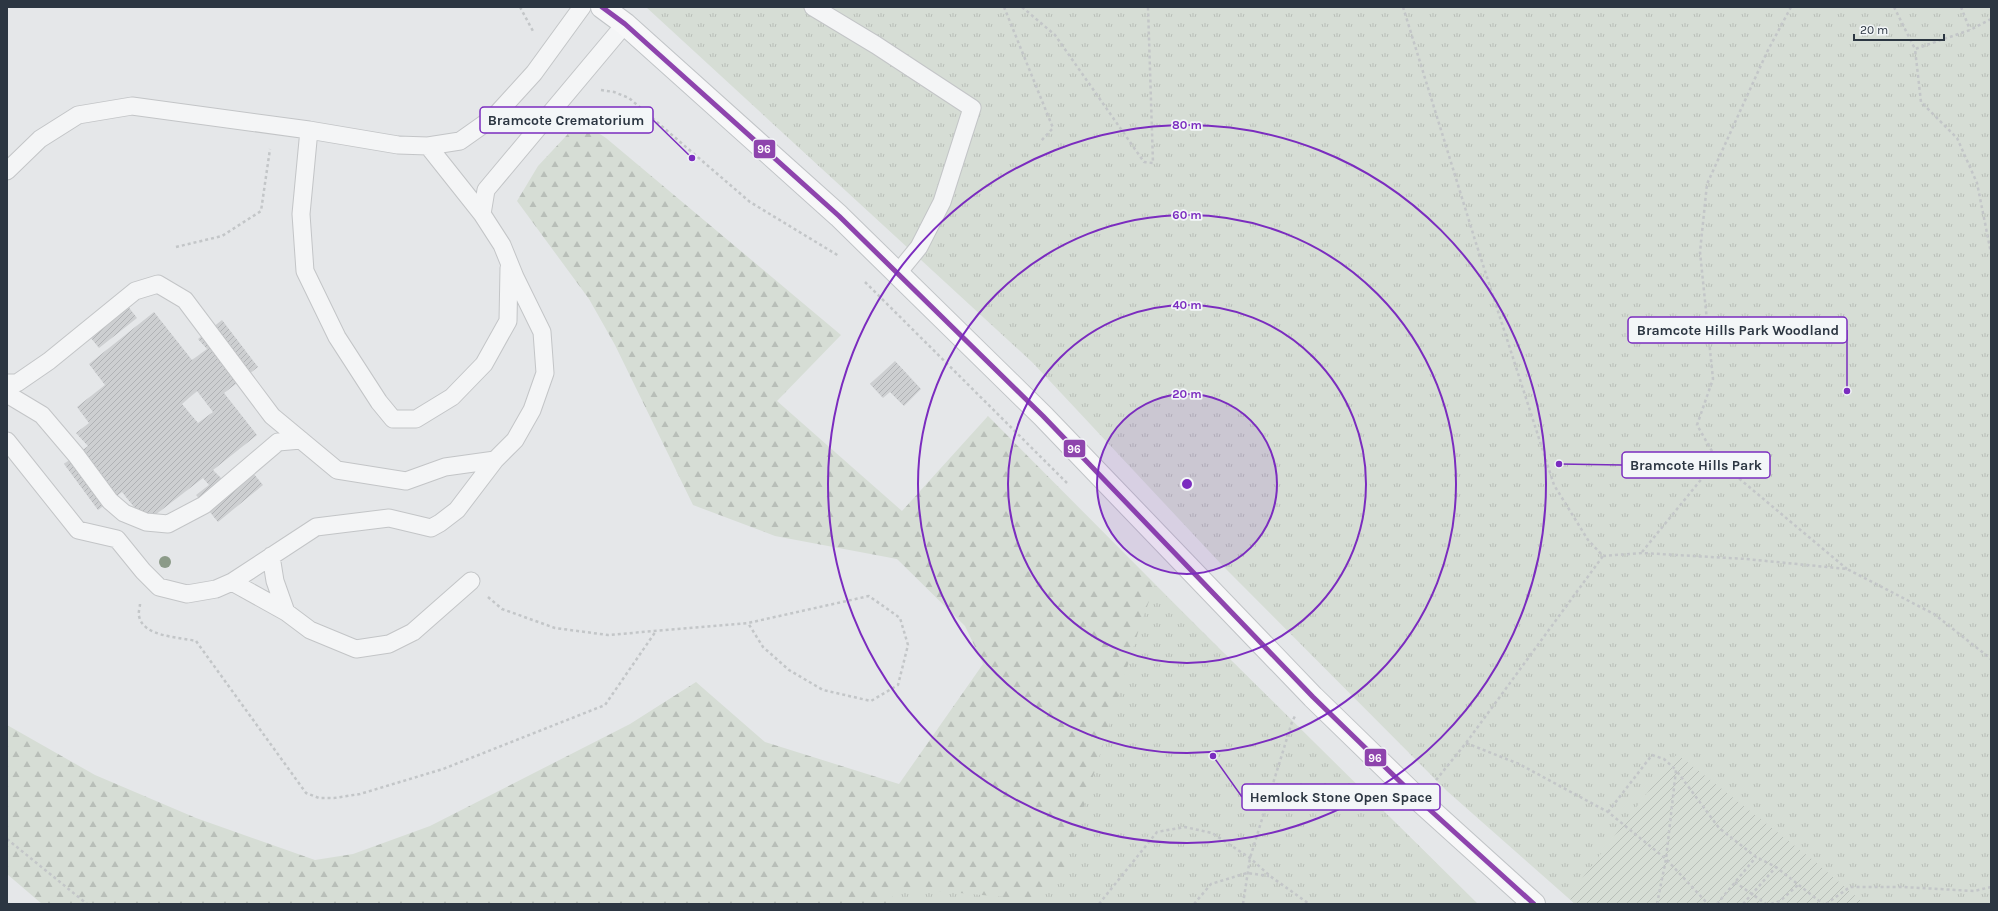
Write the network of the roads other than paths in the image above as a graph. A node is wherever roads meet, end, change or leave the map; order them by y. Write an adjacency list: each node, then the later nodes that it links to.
1 (582, 7): 6 (lane)
2 (602, 7): 4 (main road)
3 (813, 7): 10 (lane)
4 (625, 24): 8 (lane); 10 (main road)
5 (309, 130): 6 (lane); 7 (lane); 9 (lane)
6 (428, 146): 8 (lane)
7 (7, 171)
8 (482, 214): 9 (lane)
9 (510, 264): 15 (lane)
10 (897, 274): 20 (main road)
11 (7, 383): 13 (lane)
12 (7, 394): 13 (lane)
13 (301, 440): 15 (lane)
14 (7, 441): 17 (lane)
15 (495, 460): 16 (lane)
16 (271, 556): 17 (lane); 19 (lane)
17 (232, 582): 19 (lane)
18 (471, 582): 19 (lane)
19 (286, 612)
20 (1534, 904)

